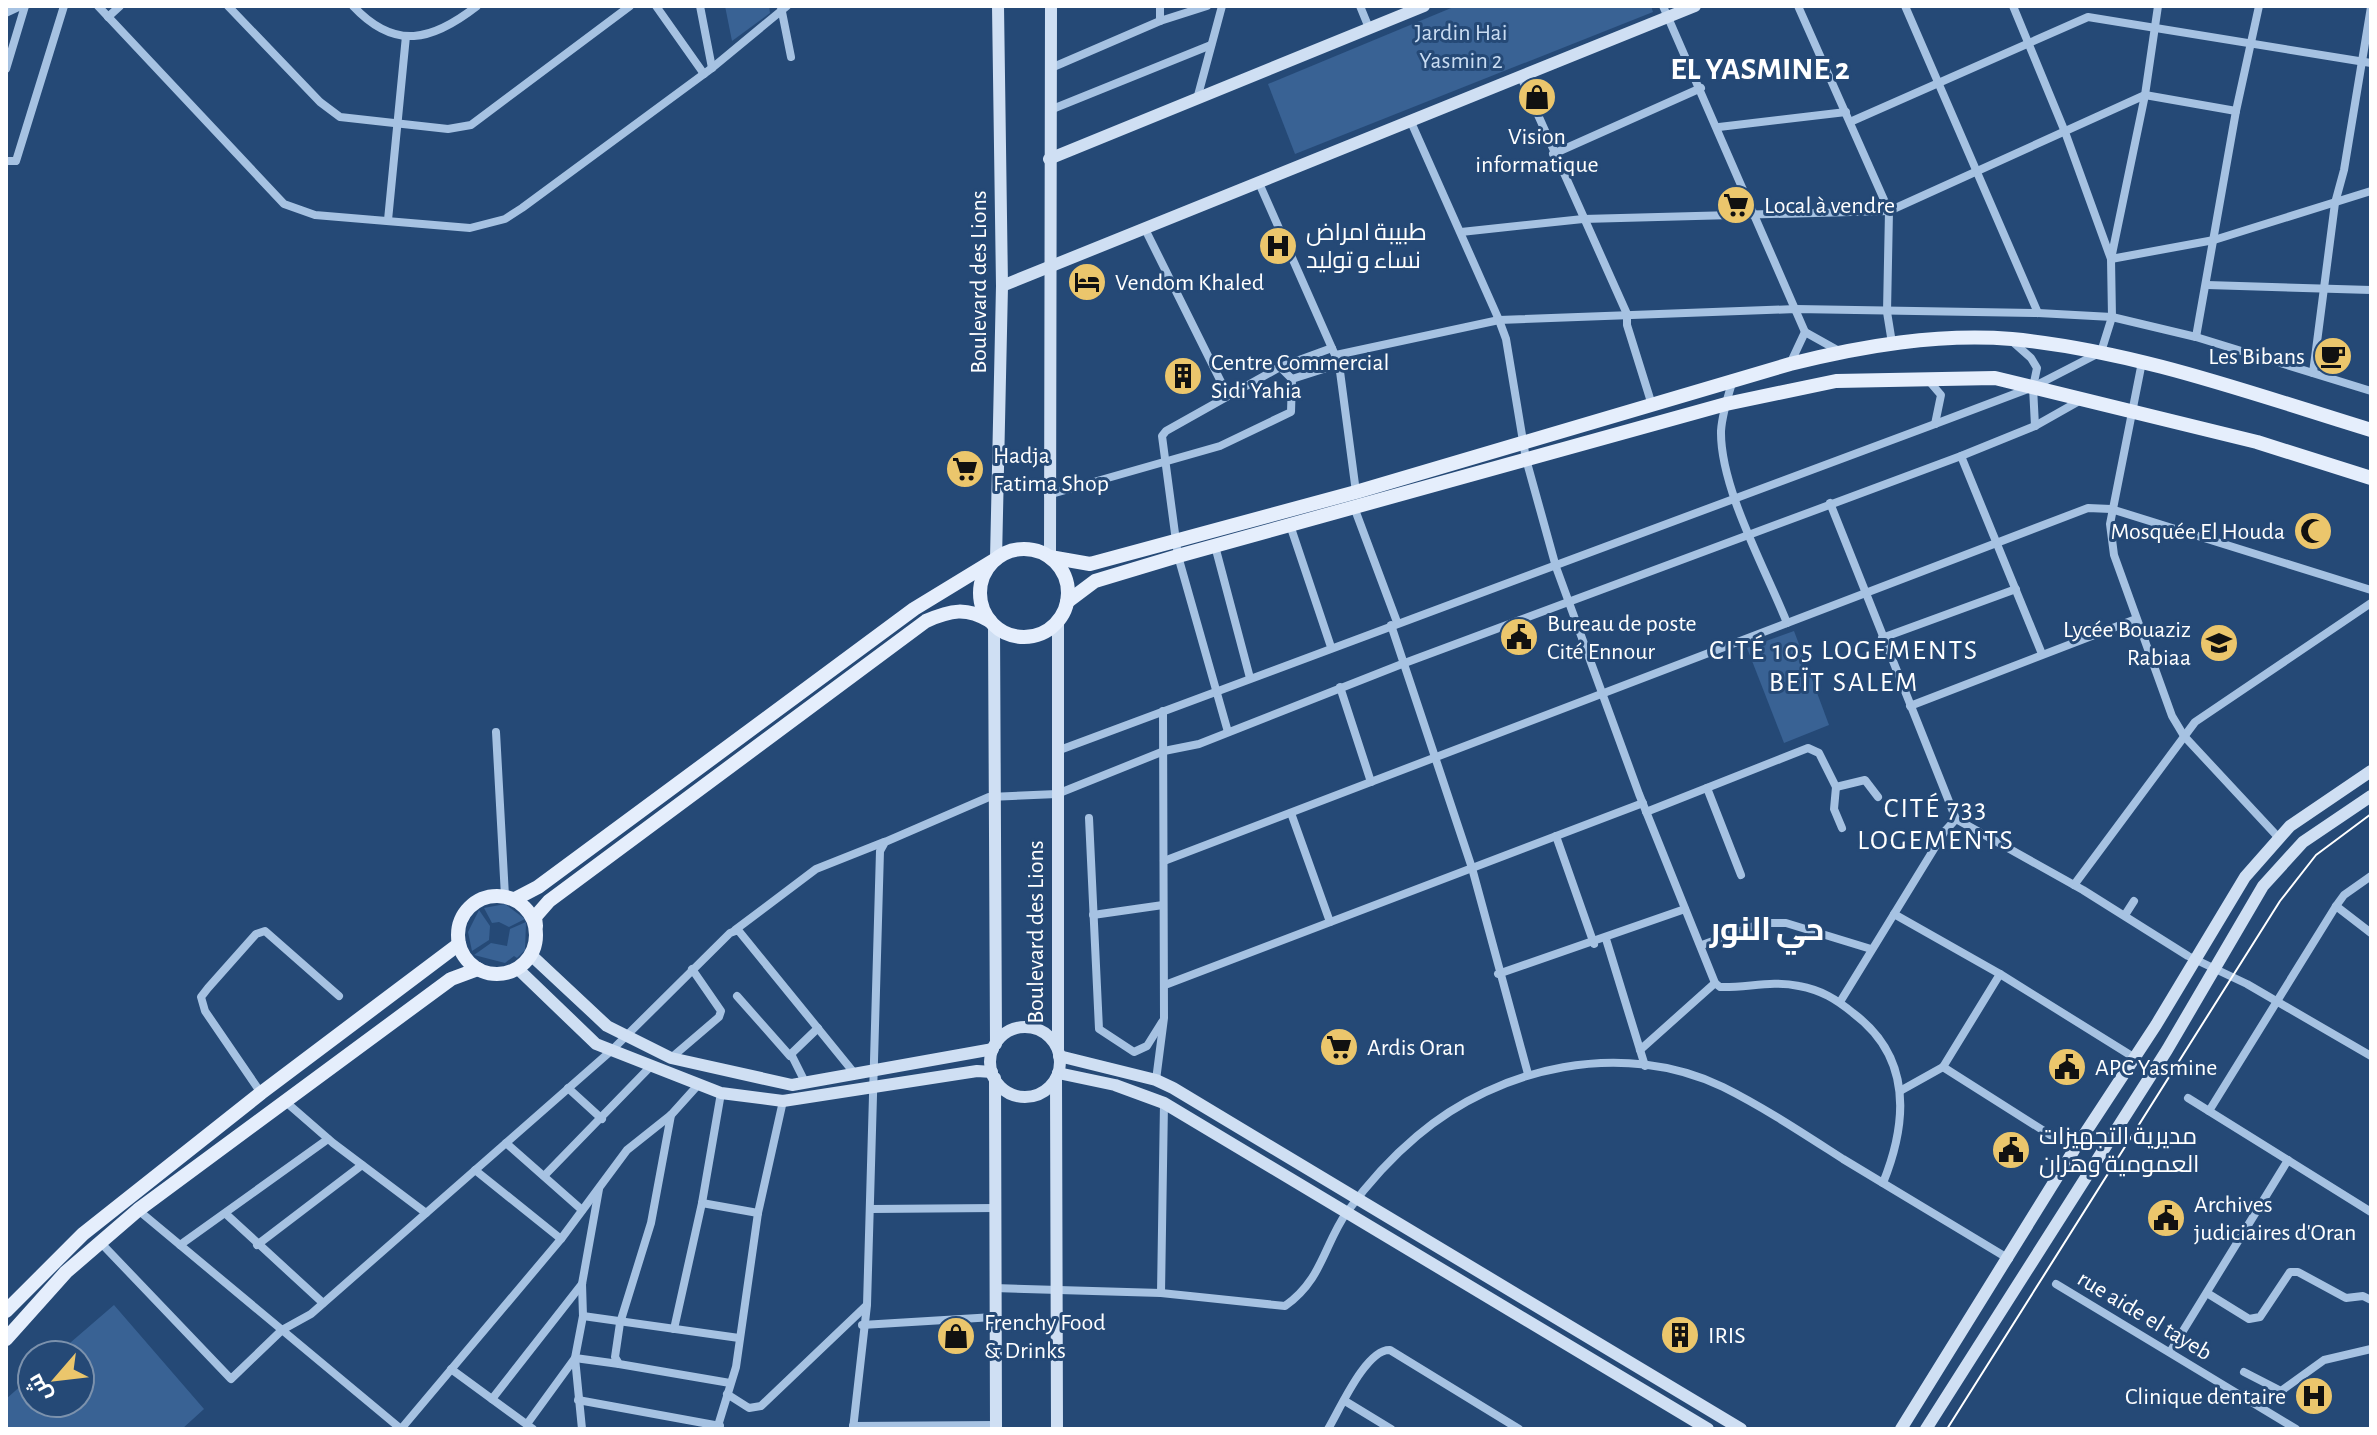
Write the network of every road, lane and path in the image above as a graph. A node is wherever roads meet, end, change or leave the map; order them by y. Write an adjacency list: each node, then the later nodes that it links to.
1 (23, 6): 28 (street); 41 (street)
2 (64, 6): 58 (street)
3 (98, 6): 29 (street)
4 (120, 6): 29 (street)
5 (228, 6): 53 (street)
6 (353, 6): 34 (street)
7 (477, 6): 34 (street)
8 (630, 6): 53 (street)
9 (656, 6): 42 (street)
10 (700, 6): 42 (street)
11 (998, 6): 73 (main road, Boulevard des Lions)
12 (1051, 6): 40 (main road)
13 (1160, 6): 31 (street)
14 (1207, 6): 31 (street)
15 (1222, 6): 37 (street)
16 (1360, 6): 33 (street)
17 (1424, 6): 33 (main road)
18 (1695, 6): 27 (main road)
19 (1798, 6): 50 (street)
20 (1905, 6): 44 (street)
21 (2013, 6): 35 (street)
22 (2087, 6): 30 (street)
23 (2158, 6): 32 (street)
24 (2259, 6): 36 (street)
25 (783, 7): 38 (street); 42 (street)
26 (2371, 7): 39 (street)
27 (1666, 12): 43 (main road); 45 (street)
28 (6, 13)
29 (108, 17): 66 (street)
30 (2088, 17): 32 (street); 35 (street)
31 (1160, 21): 40 (street)
32 (2153, 27): 36 (street); 46 (street)
33 (1369, 28): 47 (main road)
34 (406, 36): 53 (street)
35 (2029, 43): 44 (street); 55 (street)
36 (2251, 43): 39 (street); 49 (street)
37 (1211, 45): 47 (street); 48 (street)
38 (791, 57)
39 (2366, 62): 62 (street)
40 (1051, 68): 48 (main road)
41 (6, 69)
42 (708, 71): 66 (street)
43 (1521, 77): 51 (main road); 56 (street)
44 (1939, 83): 52 (street); 59 (street)
45 (1701, 88): 54 (street); 56 (street)
46 (2145, 95): 49 (street); 55 (street); 70 (street)
47 (1197, 100): 57 (main road)
48 (1050, 110): 57 (main road)
49 (2236, 111): 69 (street)
50 (1846, 112): 52 (street); 54 (street)
51 (1411, 122): 60 (main road); 68 (street)
52 (1850, 122): 63 (street)
53 (400, 125): 66 (street)
54 (1719, 127): 64 (street)
55 (2065, 132): 59 (street); 70 (street)
56 (1553, 154): 65 (street)
57 (1049, 159): 71 (main road)
58 (6, 161)
59 (1978, 171): 63 (street); 78 (street)
60 (1259, 183): 67 (main road); 88 (street)
61 (2371, 191): 62 (street)
62 (2335, 203): 69 (street); 74 (street)
63 (1889, 211): 64 (street); 77 (street)
64 (1754, 215): 65 (street); 76 (street)
65 (1583, 219): 68 (street); 79 (street)
66 (388, 220)
67 (1146, 231): 71 (main road); 98 (street)
68 (1461, 232): 81 (street)
69 (2214, 240): 70 (street); 72 (street)
70 (2111, 259): 80 (street)
71 (1049, 268): 73 (main road); 110 (main road)
72 (2207, 285): 74 (street); 83 (street)
73 (1002, 286): 122 (main road, Boulevard des Lions)
74 (2326, 290): 75 (street); 92 (street)
75 (2371, 290)
76 (1796, 309): 77 (street); 79 (street); 82 (street)
77 (1887, 312): 78 (street); 85 (street)
78 (2038, 313): 80 (street)
79 (1627, 314): 81 (street); 101 (street)
80 (2112, 317): 83 (street); 87 (street)
81 (1499, 320): 88 (street); 106 (street)
82 (1805, 332): 86 (street); 90 (street)
83 (2196, 337): 92 (street)
84 (2010, 339): 85 (main road); 87 (main road); 96 (street)
85 (1892, 343): 86 (main road)
86 (1840, 352): 90 (main road)
87 (2101, 352): 89 (main road); 96 (street)
88 (1336, 356): 91 (street); 94 (street); 112 (street)
89 (2142, 362): 102 (street); 105 (main road)
90 (1790, 364): 95 (main road)
91 (1280, 367): 94 (street); 98 (street)
92 (2313, 373): 97 (street)
93 (1925, 378): 96 (main road); 100 (main road); 103 (street)
94 (1292, 379): 108 (street)
95 (1732, 383): 100 (street); 101 (main road)
96 (2033, 387): 99 (main road); 103 (street); 104 (street)
97 (2371, 391)
98 (1228, 396): 108 (street)
99 (2085, 397): 102 (main road); 104 (street)
100 (1726, 404): 106 (main road); 111 (street)
101 (1652, 406): 106 (main road)
102 (2131, 408): 109 (main road); 114 (street)
103 (1935, 424): 111 (street)
104 (2035, 426): 107 (street)
105 (2371, 430)
106 (1524, 451): 112 (main road); 123 (street)
107 (1961, 456): 113 (street); 118 (street)
108 (1166, 460): 110 (street); 117 (street)
109 (2371, 478)
110 (1048, 495): 121 (main road)
111 (1735, 499): 116 (street); 123 (street)
112 (1355, 500): 115 (main road); 117 (main road); 134 (street)
113 (1830, 503): 116 (street); 126 (street)
114 (2111, 509): 118 (street); 125 (street); 130 (street)
115 (1290, 525): 119 (main road); 136 (street)
116 (1749, 535): 129 (street); 133 (street)
117 (1178, 540): 120 (street); 121 (main road)
118 (1997, 542): 124 (street); 126 (street)
119 (1215, 546): 120 (main road); 139 (street)
120 (1178, 556): 127 (main road); 141 (street)
121 (1050, 557): 122 (main road); 127 (main road)
122 (996, 559): 132 (main road); 172 (main road)
123 (1556, 567): 129 (street); 134 (street)
124 (2016, 589): 135 (street); 137 (street)
125 (2371, 590)
126 (1864, 594): 133 (street); 135 (street)
127 (1067, 602): 131 (main road)
128 (2371, 603): 147 (street)
129 (1568, 604): 138 (street); 142 (street)
130 (2136, 619): 137 (street); 147 (street)
131 (1058, 622): 132 (main road); 148 (main road, Boulevard des Lions)
132 (992, 623): 156 (main road, Boulevard des Lions); 181 (main road)
133 (1787, 623): 142 (street)
134 (1394, 624): 136 (street); 138 (street)
135 (1882, 638): 143 (street)
136 (1331, 647): 139 (street)
137 (2042, 654): 143 (street)
138 (1402, 664): 140 (street); 150 (street)
139 (1250, 678): 141 (street)
140 (1340, 687): 146 (street); 152 (street)
141 (1218, 691): 144 (street); 146 (street)
142 (1603, 695): 150 (street); 159 (street)
143 (1910, 706): 162 (street)
144 (1163, 711): 148 (street); 149 (street)
145 (496, 732): 172 (street)
146 (1228, 732): 149 (street)
147 (2184, 736): 165 (street); 171 (street)
148 (1057, 751): 155 (main road, Boulevard des Lions)
149 (1164, 751): 155 (street); 167 (street)
150 (1436, 758): 152 (street); 168 (street)
151 (2371, 771): 165 (main road)
152 (1371, 782): 160 (street)
153 (1836, 787): 154 (street); 158 (street); 163 (street)
154 (1707, 788): 159 (street); 169 (street)
155 (1057, 794): 156 (street); 209 (main road, Boulevard des Lions)
156 (997, 795): 166 (street); 206 (main road, Boulevard des Lions)
157 (2371, 796): 194 (main road)
158 (1878, 797)
159 (1645, 807): 164 (street); 176 (street)
160 (1291, 813): 167 (street); 180 (street)
161 (1089, 818): 178 (street)
162 (1956, 819): 171 (street); 177 (street)
163 (1842, 828)
164 (1556, 836): 168 (street); 186 (street)
165 (2278, 837): 190 (main road)
166 (885, 842): 182 (street); 217 (street)
167 (1164, 861): 174 (street)
168 (1472, 868): 180 (street); 195 (street)
169 (1741, 875)
170 (2371, 876): 175 (street)
171 (2074, 885): 179 (street)
172 (510, 897): 181 (main road); 185 (main road)
173 (2134, 901): 179 (street)
174 (1163, 905): 178 (street); 198 (street)
175 (2336, 906): 183 (street); 201 (street)
176 (1685, 909): 184 (street); 187 (street)
177 (1894, 914): 188 (street); 196 (street)
178 (1093, 915): 203 (street)
179 (2125, 915): 190 (street)
180 (1330, 922): 198 (street)
181 (536, 926): 189 (main road)
182 (734, 931): 193 (street); 204 (street)
183 (2371, 933)
184 (1606, 939): 186 (street); 208 (street)
185 (459, 944): 192 (main road); 228 (main road)
186 (1594, 944): 195 (street)
187 (1702, 945): 188 (street); 197 (street)
188 (1871, 949): 202 (street)
189 (531, 955): 191 (main road); 205 (main road)
190 (2194, 959): 194 (street); 213 (main road)
191 (517, 968): 192 (main road); 207 (main road)
192 (478, 969): 232 (main road)
193 (692, 969): 205 (street); 212 (street)
194 (2215, 970): 201 (street); 304 (main road)
195 (1498, 974): 219 (street)
196 (2000, 974): 213 (street); 216 (street)
197 (1715, 983): 202 (street); 208 (street)
198 (1165, 985): 203 (street)
199 (339, 996): 228 (street)
200 (737, 996): 210 (street)
201 (2276, 1001): 211 (street); 234 (street)
202 (1840, 1002): 227 (street)
203 (1164, 1018): 222 (street)
204 (818, 1028): 210 (street); 218 (street)
205 (626, 1035): 207 (street); 212 (main road)
206 (994, 1046): 209 (main road); 217 (main road); 220 (main road)
207 (612, 1050): 214 (main road); 225 (street)
208 (1640, 1050): 215 (street)
209 (1058, 1053): 221 (main road); 222 (main road)
210 (790, 1056): 223 (street)
211 (2371, 1056)
212 (671, 1058): 223 (main road)
213 (2135, 1058): 239 (main road)
214 (651, 1066): 224 (main road); 236 (street)
215 (1645, 1066): 219 (street); 244 (street)
216 (1943, 1067): 227 (street); 239 (street)
217 (875, 1071): 218 (main road); 226 (street)
218 (855, 1074): 223 (main road)
219 (1528, 1074): 246 (street)
220 (993, 1075): 221 (main road); 226 (main road); 248 (main road)
221 (1057, 1076): 233 (main road); 265 (main road)
222 (1156, 1080): 246 (main road)
223 (805, 1082)
224 (698, 1085): 229 (main road); 235 (street)
225 (568, 1088): 236 (street); 238 (street)
226 (875, 1088): 231 (main road); 249 (street)
227 (1900, 1091): 244 (street)
228 (261, 1093): 271 (main road)
229 (721, 1093): 231 (main road); 247 (street)
230 (2188, 1098): 234 (street)
231 (783, 1101): 254 (street)
232 (287, 1103): 237 (street); 250 (main road)
233 (1164, 1103): 255 (main road); 266 (street)
234 (2209, 1111): 240 (street)
235 (671, 1115): 245 (street); 274 (street)
236 (602, 1119): 243 (street)
237 (328, 1139): 241 (street); 256 (street)
238 (506, 1143): 242 (street); 243 (street)
239 (2074, 1150): 261 (main road)
240 (2288, 1160): 252 (street); 267 (street)
241 (362, 1165): 253 (street); 260 (street)
242 (475, 1170): 253 (street); 257 (street)
243 (544, 1176): 251 (street)
244 (1883, 1183): 261 (street)
245 (600, 1185): 251 (street); 262 (street)
246 (1359, 1199): 255 (street); 302 (main road)
247 (702, 1203): 254 (street); 276 (street)
248 (995, 1208): 249 (street); 264 (main road)
249 (871, 1209): 270 (street)
250 (138, 1210): 258 (main road); 259 (street)
251 (582, 1210): 257 (street)
252 (2371, 1212)
253 (426, 1213): 269 (street)
254 (758, 1213): 278 (street)
255 (1347, 1213): 266 (street); 301 (main road)
256 (226, 1214): 259 (street); 260 (street)
257 (561, 1239): 284 (street)
258 (100, 1242): 277 (street); 279 (main road)
259 (180, 1245): 277 (street)
260 (257, 1245): 269 (street)
261 (2009, 1259): 303 (main road)
262 (582, 1284): 272 (street); 288 (street)
263 (2056, 1284): 281 (street, rue aide el tayeb)
264 (994, 1288): 265 (street); 273 (main road)
265 (1058, 1289): 266 (street); 297 (main road)
266 (1161, 1293)
267 (2207, 1293): 268 (street); 281 (street)
268 (2371, 1300)
269 (323, 1303): 277 (street)
270 (867, 1305): 275 (street); 287 (street)
271 (6, 1311)
272 (583, 1316): 274 (street); 282 (street)
273 (994, 1317): 275 (street); 292 (main road)
274 (620, 1323): 276 (street); 283 (street)
275 (862, 1325): 294 (street)
276 (674, 1329): 278 (street)
277 (282, 1330): 295 (street)
278 (739, 1338): 286 (street)
279 (6, 1339)
280 (2371, 1349): 285 (street)
281 (2170, 1352): 305 (street, rue aide el tayeb)
282 (575, 1358): 283 (street); 289 (street); 291 (street)
283 (619, 1364): 286 (street)
284 (451, 1369): 288 (street); 295 (street)
285 (2244, 1372)
286 (730, 1383): 287 (street)
287 (727, 1394): 293 (street)
288 (492, 1399): 291 (street)
289 (578, 1400): 293 (street); 296 (street)
290 (1345, 1401): 298 (street); 299 (street); 300 (street)
291 (530, 1427)
292 (996, 1427): 294 (street)
293 (718, 1428)
294 (853, 1428)
295 (401, 1429)
296 (582, 1429)
297 (1057, 1429)
298 (1328, 1429)
299 (1391, 1429)
300 (1519, 1429)
301 (1708, 1429)
302 (1741, 1429)
303 (1901, 1429)
304 (1926, 1429)
305 (2296, 1429)

